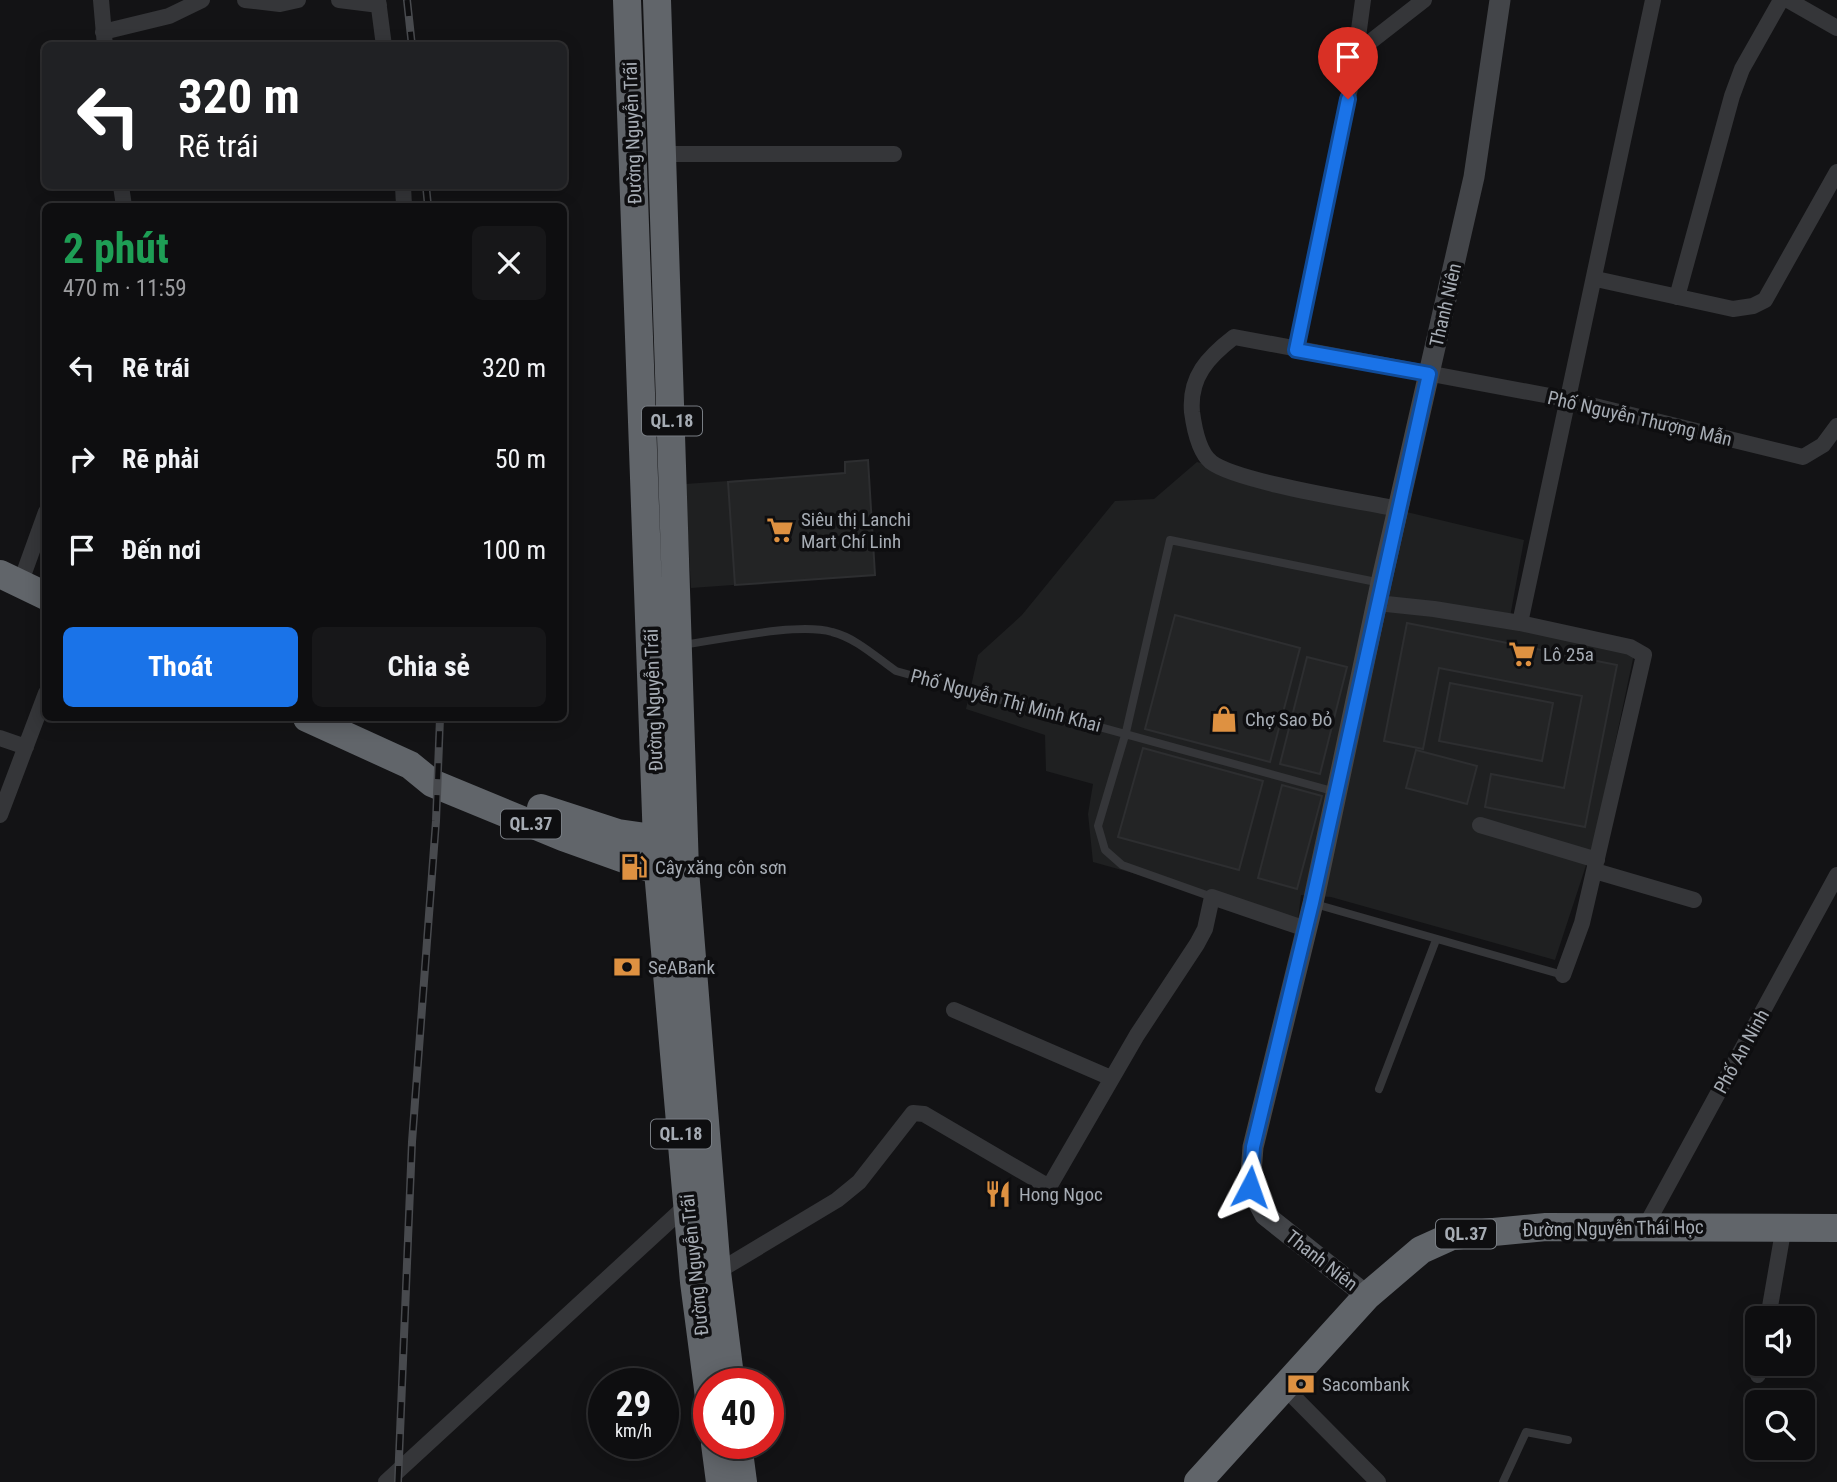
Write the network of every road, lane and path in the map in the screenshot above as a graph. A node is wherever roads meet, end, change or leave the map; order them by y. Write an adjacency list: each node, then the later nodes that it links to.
1 (101, 0): 16 (street)
2 (202, 0): 16 (street)
3 (245, 0): 4 (street)
4 (298, 0)
5 (339, 0): 14 (street)
6 (627, 0): 34 (highway, Đường Nguyễn Trãi / QL.18)
7 (657, 0): 19 (highway, Đường Nguyễn Trãi / QL.18)
8 (1363, 0): 18 (street)
9 (1424, 0): 18 (street)
10 (1500, 0): 25 (street, Thanh Niên)
11 (1653, 0): 22 (street)
12 (1781, 0): 23 (street)
13 (1788, 0): 15 (street)
14 (379, 3): 17 (street)
15 (1837, 28)
16 (104, 39)
17 (384, 42)
18 (1356, 53): 24 (street)
19 (662, 154): 20 (street); 34 (highway, Đường Nguyễn Trãi / QL.18)
20 (894, 154)
21 (1837, 172): 23 (street)
22 (1596, 279): 23 (street); 26 (street)
23 (1676, 297)
24 (1296, 350): 25 (street, Phố Nguyễn Thượng Mẫn); 28 (street, Phố Nguyễn Thượng Mẫn)
25 (1429, 374): 26 (street, Phố Nguyễn Thượng Mẫn); 28 (street, Thanh Niên)
26 (1566, 399): 27 (street, Phố Nguyễn Thượng Mẫn); 33 (street)
27 (1837, 426)
28 (1398, 509): 31 (street, Thanh Niên)
29 (42, 519): 30 (street)
30 (10, 579): 32 (highway)
31 (1379, 593): 33 (street); 37 (lane); 41 (street, Thanh Niên)
32 (42, 594)
33 (1520, 622): 45 (street)
34 (666, 645): 37 (lane, Phố Nguyễn Thị Minh Khai); 44 (highway, Đường Nguyễn Trãi / QL.18)
35 (42, 704): 39 (street)
36 (314, 721): 40 (highway, QL.37)
37 (1126, 732): 41 (lane, Phố Nguyễn Thị Minh Khai); 48 (lane)
38 (0, 738): 39 (street)
39 (26, 747): 42 (street)
40 (410, 765): 44 (highway, QL.37); 46 (highway, QL.37)
41 (1336, 792): 50 (street, Thanh Niên)
42 (0, 815)
43 (1480, 825): 45 (street)
44 (671, 841): 46 (highway, Đường Nguyễn Trãi / QL.18)
45 (1596, 866): 49 (street); 53 (street)
46 (671, 870): 57 (highway, Đường Nguyễn Trãi / QL.18); 61 (highway, Đường Nguyễn Trãi / QL.18)
47 (1837, 875): 59 (street, Phố An Ninh)
48 (1212, 897): 51 (street); 55 (street)
49 (1694, 900)
50 (1312, 903): 51 (street, Thanh Niên); 52 (lane)
51 (1306, 929): 62 (street, Thanh Niên)
52 (1436, 940): 53 (lane); 56 (lane)
53 (1563, 975)
54 (954, 1010): 55 (street)
55 (1111, 1078): 61 (street)
56 (1378, 1089)
57 (687, 1205): 61 (highway, Đường Nguyễn Trãi / QL.18); 70 (street)
58 (1784, 1226): 59 (highway, Đường Nguyễn Thái Học / QL.37); 60 (highway, Đường Nguyễn Thái Học / QL.37); 63 (street)
59 (1645, 1227): 62 (highway, Đường Nguyễn Thái Học / QL.37)
60 (1837, 1228)
61 (705, 1277): 64 (highway, Đường Nguyễn Trãi / QL.18); 65 (highway, Đường Nguyễn Trãi / QL.18)
62 (1367, 1296): 66 (highway, Đường Nguyễn Thái Học / QL.37)
63 (1770, 1306)
64 (708, 1368)
65 (727, 1368)
66 (1283, 1386): 73 (highway, Đường Nguyễn Thái Học / QL.37); 74 (street)
67 (1568, 1440): 75 (lane)
68 (717, 1459): 71 (highway)
69 (740, 1459): 72 (highway)
70 (386, 1482)
71 (720, 1482)
72 (743, 1482)
73 (1198, 1482)
74 (1378, 1482)
75 (1503, 1482)

